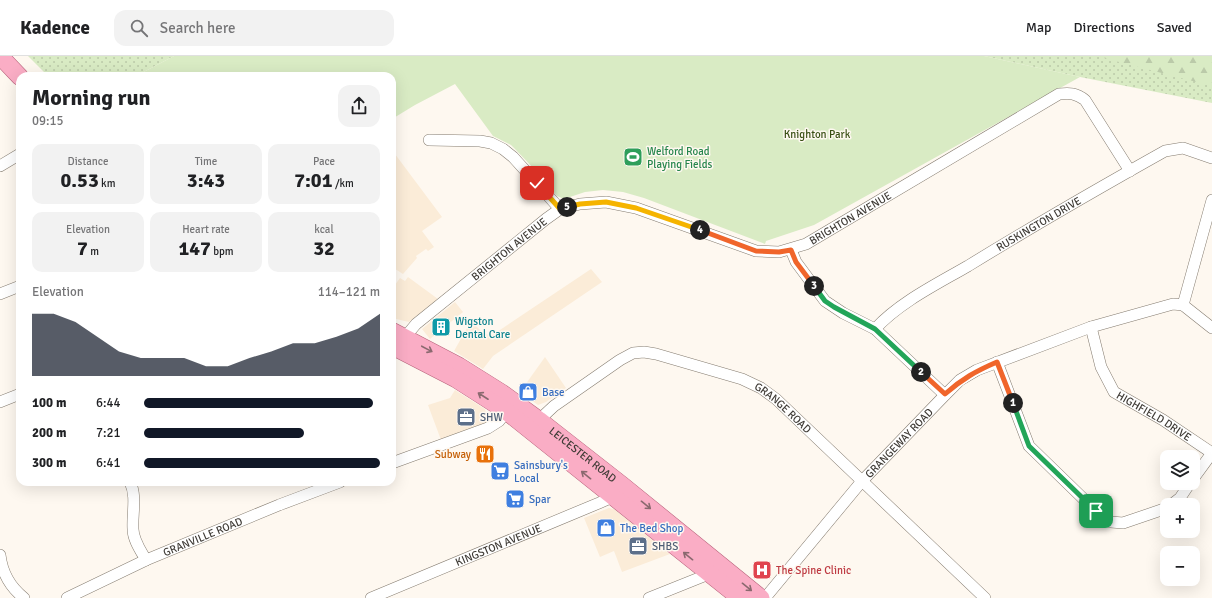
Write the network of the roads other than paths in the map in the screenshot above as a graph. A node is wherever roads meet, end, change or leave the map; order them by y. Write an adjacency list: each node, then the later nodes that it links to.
1 (0, 56): 2 (main road)
2 (16, 73)
3 (429, 140): 9 (street)
4 (16, 156): 6 (street)
5 (1212, 158): 7 (street, RUSKINGTON DRIVE)
6 (0, 166)
7 (1130, 171): 10 (street, BRIGHTON AVENUE); 16 (street, RUSKINGTON DRIVE)
8 (1212, 200): 13 (street)
9 (560, 209): 10 (street, BRIGHTON AVENUE); 17 (street, BRIGHTON AVENUE)
10 (791, 250): 16 (street)
11 (16, 288): 12 (street)
12 (0, 294)
13 (1184, 305): 14 (street, GRANGEWAY ROAD); 15 (street)
14 (1091, 327): 19 (street, GRANGEWAY ROAD); 25 (street, HIGHFIELD DRIVE)
15 (1212, 328)
16 (875, 329): 20 (street)
17 (396, 342)
18 (396, 343): 23 (main road, LEICESTER ROAD)
19 (997, 362): 20 (street, GRANGEWAY ROAD); 32 (street)
20 (945, 394): 28 (street, GRANGEWAY ROAD)
21 (16, 396): 22 (street)
22 (0, 402)
23 (510, 407): 24 (main road, LEICESTER ROAD); 26 (street); 31 (main road, LEICESTER ROAD, one-way to 23)
24 (539, 420): 28 (street, GRANGE ROAD); 31 (main road, LEICESTER ROAD)
25 (1212, 453): 27 (street)
26 (396, 462)
27 (1200, 469)
28 (862, 481): 42 (street, GRANGEWAY ROAD); 43 (street, GRANGE ROAD)
29 (132, 486): 34 (street)
30 (329, 486): 34 (street, GRANVILLE ROAD)
31 (617, 490): 35 (main road, LEICESTER ROAD); 38 (street, KINGSTON AVENUE)
32 (1160, 510)
33 (0, 555): 36 (street)
34 (146, 560): 37 (street, GRANVILLE ROAD)
35 (712, 567): 39 (street); 40 (main road, LEICESTER ROAD); 41 (main road, LEICESTER ROAD, one-way to 41)
36 (24, 598)
37 (68, 598)
38 (371, 598)
39 (649, 598)
40 (740, 598)
41 (761, 598)
42 (765, 598)
43 (985, 598)

